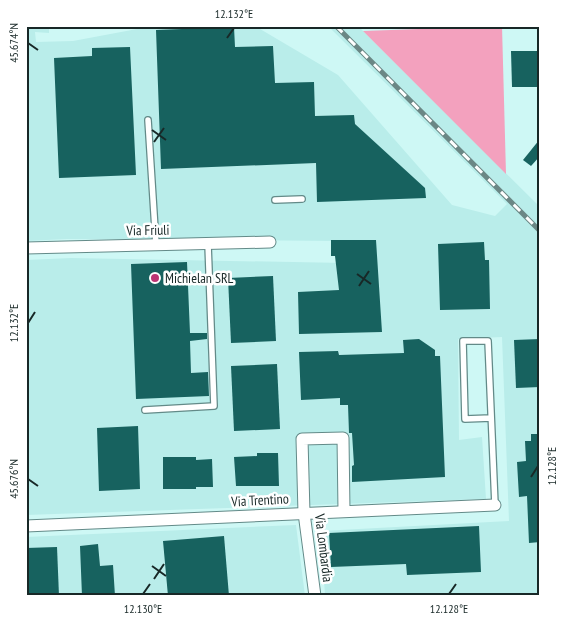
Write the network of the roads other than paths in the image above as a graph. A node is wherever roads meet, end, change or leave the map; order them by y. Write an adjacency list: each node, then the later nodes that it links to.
1 (148, 120): 6 (lane)
2 (302, 199): 3 (lane)
3 (275, 200)
4 (270, 242): 5 (street, Via Friuli)
5 (208, 244): 6 (street, Via Friuli); 8 (lane)
6 (156, 245): 7 (street, Via Friuli)
7 (26, 248)
8 (145, 410)
9 (491, 418): 9 (lane); 10 (lane)
10 (495, 505): 11 (street, Via Trentino)
11 (344, 511): 12 (street, Via Trentino); 12 (street, Via Lombardia)
12 (304, 513): 13 (street, Via Trentino); 14 (street, Via Lombardia)
13 (26, 526)
14 (315, 596)

